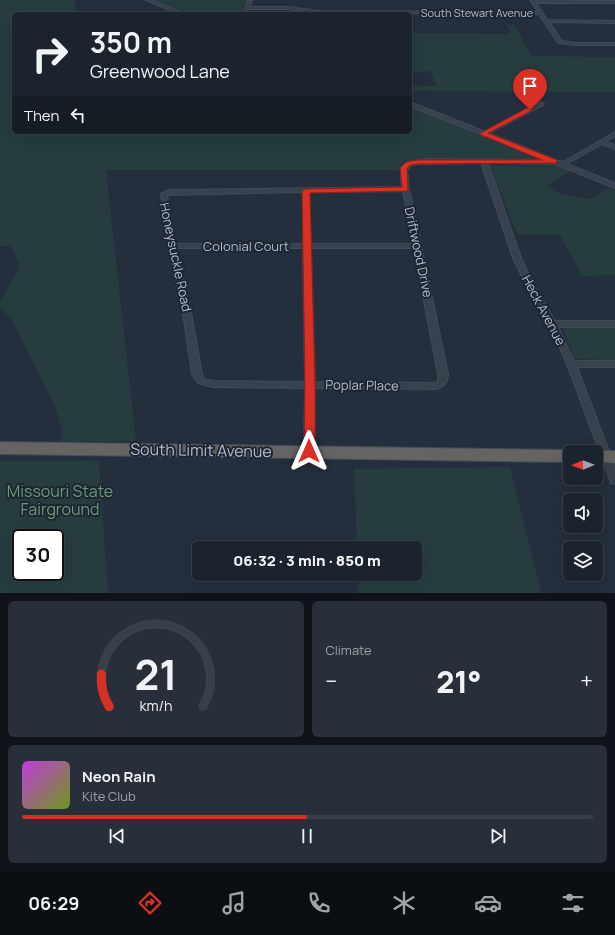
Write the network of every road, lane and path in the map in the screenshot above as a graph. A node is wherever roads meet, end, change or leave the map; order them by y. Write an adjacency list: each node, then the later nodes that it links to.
1 (148, 0): 7 (street)
2 (250, 0): 6 (street)
3 (532, 1): 4 (street, South Stewart Avenue); 11 (street)
4 (597, 1): 5 (street, South Stewart Avenue)
5 (615, 2)
6 (247, 8): 8 (street); 9 (street, South Stewart Avenue)
7 (178, 12)
8 (246, 12)
9 (320, 12)
10 (412, 12): 11 (street, South Stewart Avenue)
11 (540, 13): 12 (street)
12 (546, 21): 13 (street); 14 (street)
13 (615, 22)
14 (615, 44)
15 (542, 104): 17 (street)
16 (412, 105): 17 (street)
17 (483, 134): 22 (street)
18 (615, 134): 19 (street)
19 (602, 142): 20 (street); 23 (street)
20 (615, 147)
21 (484, 162): 22 (street); 25 (street, Driftwood Drive); 30 (street, Heck Avenue)
22 (554, 162): 23 (street)
23 (561, 165): 24 (street)
24 (615, 186)
25 (406, 190): 26 (street); 29 (street, Driftwood Drive)
26 (306, 191): 27 (street, Honeysuckle Road); 28 (street)
27 (172, 246): 28 (street, Colonial Court); 33 (street, Honeysuckle Road)
28 (307, 246): 29 (street, Colonial Court); 36 (street)
29 (417, 246): 32 (street, Driftwood Drive)
30 (553, 324): 31 (street); 34 (street, Heck Avenue)
31 (615, 324)
32 (436, 339): 36 (street, Poplar Place)
33 (193, 346): 36 (street, Poplar Place)
34 (571, 364): 35 (street); 40 (street, Heck Avenue)
35 (615, 364)
36 (310, 384): 38 (street)
37 (0, 448): 38 (highway, South Limit Avenue)
38 (309, 451): 39 (highway, South Limit Avenue)
39 (563, 456)
40 (606, 457): 41 (street, Heck Avenue)
41 (615, 480)

